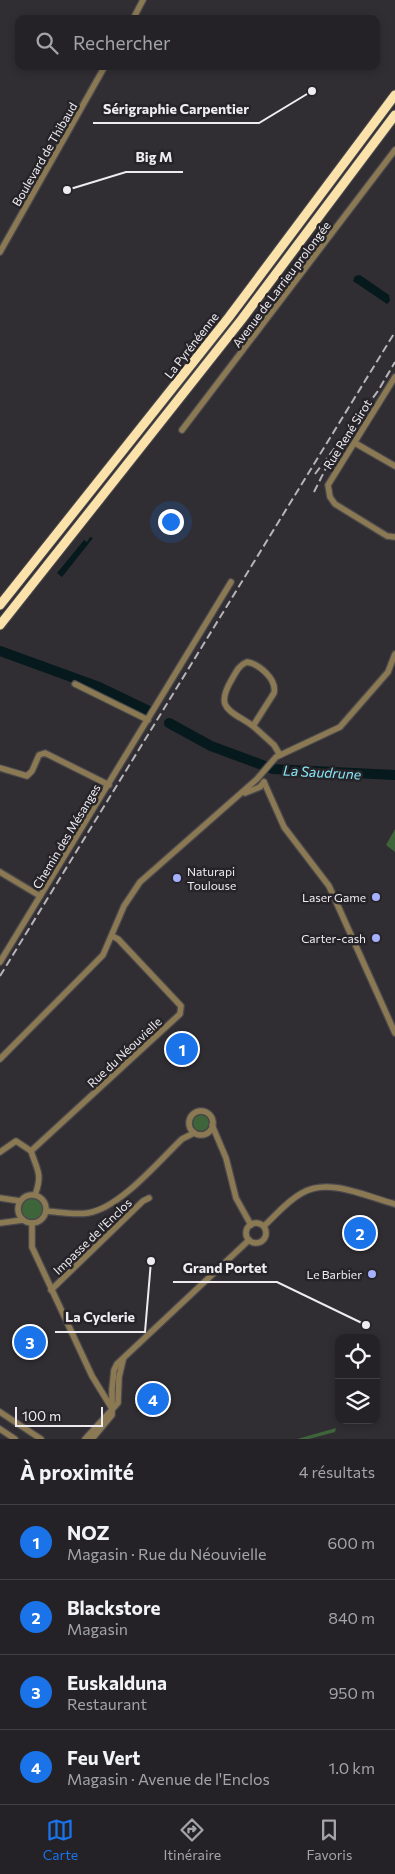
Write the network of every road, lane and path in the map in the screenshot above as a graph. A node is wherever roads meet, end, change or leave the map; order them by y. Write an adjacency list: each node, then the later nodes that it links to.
1 (143, 0): 2 (street)
2 (134, 15)
3 (104, 70): 7 (street, Boulevard de Thibaud)
4 (395, 95): 14 (highway, La Pyrénéenne)
5 (395, 115): 15 (highway, La Pyrénéenne)
6 (395, 150): 9 (street, Avenue de Larrieu prolongée)
7 (0, 252)
8 (395, 376): 10 (street, Rue René Sirot)
9 (182, 430)
10 (355, 443): 11 (street); 12 (street, Rue René Sirot)
11 (395, 466)
12 (395, 537)
13 (231, 582): 18 (street, Chemin des Mésanges)
14 (0, 606)
15 (0, 625)
16 (395, 654): 20 (street)
17 (75, 684): 18 (street)
18 (148, 720): 24 (street, Chemin des Mésanges)
19 (253, 726): 19 (street); 20 (street)
20 (280, 755): 22 (street)
21 (0, 768): 24 (street)
22 (264, 772): 23 (street); 25 (street)
23 (257, 779): 25 (street); 26 (street)
24 (108, 784): 28 (street, Chemin des Mésanges)
25 (262, 784): 26 (street); 31 (street)
26 (230, 804): 29 (street)
27 (0, 872): 28 (street)
28 (40, 896): 30 (street, Chemin des Mésanges)
29 (112, 936): 32 (street); 39 (street, Rue du Néouvielle)
30 (0, 962)
31 (395, 1033)
32 (0, 1059)
33 (189, 1126): 34 (street); 35 (street); 37 (street)
34 (212, 1126): 36 (street); 38 (street)
35 (194, 1132): 36 (street); 37 (street)
36 (203, 1134): 38 (street)
37 (182, 1139): 48 (street)
38 (220, 1144): 52 (street)
39 (31, 1150): 40 (street); 41 (street)
40 (0, 1152)
41 (35, 1195): 45 (street); 48 (street)
42 (0, 1198): 45 (street)
43 (149, 1198): 55 (street, Impasse de l'Enclos)
44 (375, 1199): 46 (street); 47 (street); 53 (street)
45 (20, 1201): 49 (street)
46 (395, 1204)
47 (395, 1208)
48 (46, 1211): 51 (street)
49 (23, 1220): 50 (street); 51 (street)
50 (0, 1223)
51 (32, 1223): 55 (street)
52 (251, 1225): 53 (street); 54 (street)
53 (264, 1226): 54 (street)
54 (249, 1240): 56 (street)
55 (51, 1290): 56 (street)
56 (112, 1410): 61 (street); 62 (street)
57 (0, 1412): 60 (street)
58 (0, 1429): 59 (street)
59 (15, 1439)
60 (41, 1439)
61 (85, 1439)
62 (92, 1439)

